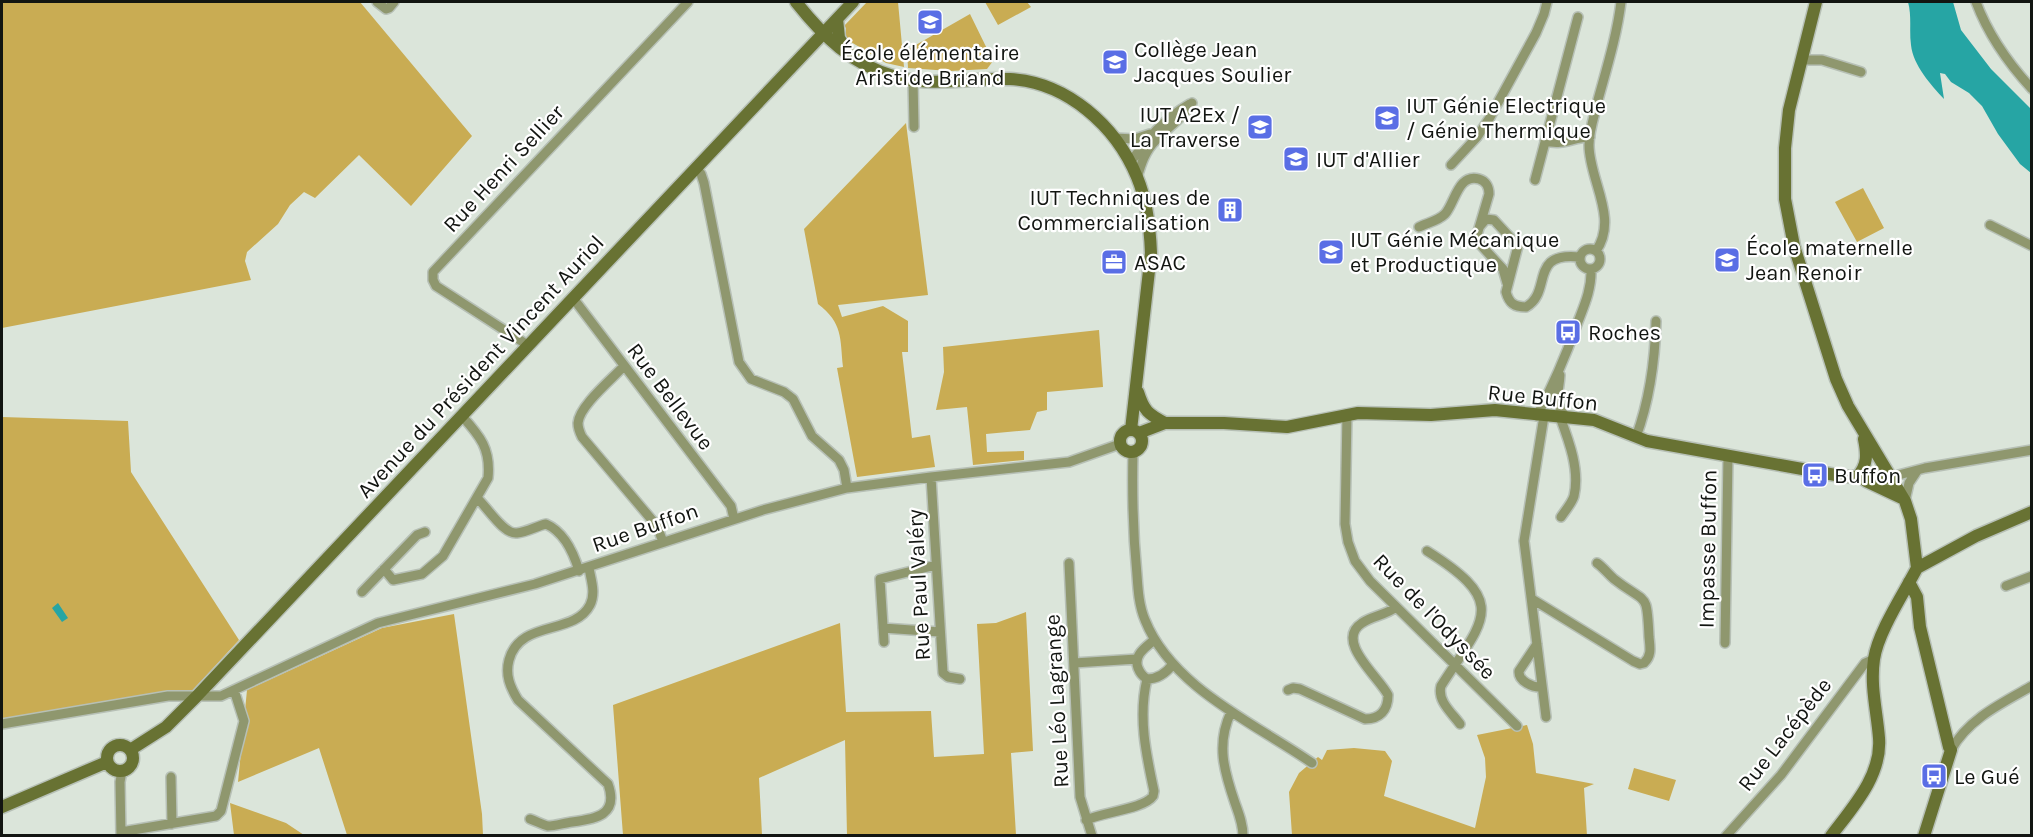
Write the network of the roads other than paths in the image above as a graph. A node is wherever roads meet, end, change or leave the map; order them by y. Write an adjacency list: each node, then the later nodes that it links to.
1 (377, 2): 2 (street)
2 (394, 2)
3 (688, 2): 42 (street, Rue Henri Sellier)
4 (796, 2): 12 (main road)
5 (853, 2): 11 (main road, Avenue du Président Vincent Auriol)
6 (1546, 2): 26 (street)
7 (1621, 2): 22 (street)
8 (1816, 2): 13 (main road)
9 (1976, 2): 19 (street)
10 (1578, 17): 24 (street)
11 (837, 19): 12 (main road, Avenue du Président Vincent Auriol); 16 (main road)
12 (823, 34): 16 (main road); 27 (main road, Avenue du Président Vincent Auriol)
13 (1805, 47): 14 (main road); 15 (street)
14 (1802, 60): 15 (street); 53 (main road)
15 (1822, 60): 17 (street)
16 (861, 62): 18 (main road)
17 (1862, 72)
18 (913, 80): 20 (street); 23 (main road)
19 (2031, 88)
20 (914, 127)
21 (1152, 133): 23 (street); 25 (street); 28 (street)
22 (1590, 137): 24 (street); 36 (street)
23 (1114, 138): 25 (main road)
24 (1545, 141): 29 (street)
25 (1130, 163): 28 (main road)
26 (1450, 165)
27 (696, 168): 40 (main road, Avenue du Président Vincent Auriol); 63 (street)
28 (1137, 178): 45 (main road)
29 (1534, 180)
30 (1486, 206): 31 (street); 33 (street); 34 (street)
31 (1494, 220): 33 (street); 39 (street)
32 (1990, 225): 35 (street)
33 (1480, 226): 39 (street)
34 (1419, 227)
35 (2031, 246)
36 (1596, 251): 37 (street); 38 (street)
37 (1580, 257): 38 (street); 39 (street)
38 (1591, 269): 44 (street)
39 (1507, 283)
40 (573, 298): 42 (main road, Avenue du Président Vincent Auriol); 43 (street, Rue Bellevue)
41 (1656, 321): 54 (street)
42 (529, 346): 47 (main road, Avenue du Président Vincent Auriol)
43 (624, 366): 68 (street, Rue Bellevue); 70 (street)
44 (1560, 370): 48 (street); 49 (street)
45 (1137, 388): 50 (main road); 52 (main road)
46 (1347, 414): 48 (main road, Rue Buffon); 51 (main road, Rue Buffon); 83 (street, Rue de l'Odyssée)
47 (462, 416): 64 (street); 101 (main road, Avenue du Président Vincent Auriol)
48 (1540, 416): 49 (main road, Rue Buffon); 82 (street)
49 (1563, 418): 54 (main road, Rue Buffon); 67 (street)
50 (1165, 423): 51 (main road, Rue Buffon); 52 (main road, Rue Buffon)
51 (1186, 423): 56 (main road, Rue Buffon)
52 (1135, 431): 55 (main road); 56 (main road)
53 (1863, 432): 61 (main road); 62 (main road)
54 (1636, 437): 58 (main road, Rue Buffon)
55 (1120, 444): 56 (main road); 60 (street, Rue Buffon)
56 (1137, 449): 86 (street)
57 (2031, 450): 59 (street)
58 (1728, 456): 61 (main road, Rue Buffon); 88 (street, Impasse Buffon)
59 (1917, 471): 62 (street); 65 (street)
60 (931, 477): 63 (street, Rue Buffon); 74 (street, Rue Paul Valéry)
61 (1857, 477): 62 (main road, Rue Buffon); 65 (main road)
62 (1891, 477): 65 (main road)
63 (848, 488): 68 (street, Rue Buffon)
64 (477, 498): 76 (street); 77 (street)
65 (1904, 499): 75 (main road)
66 (2031, 512): 75 (main road)
67 (1561, 517)
68 (734, 519): 70 (street, Rue Buffon)
69 (425, 532): 76 (street)
70 (663, 542): 77 (street, Rue Buffon)
71 (1427, 551): 94 (street)
72 (1069, 563): 92 (street, Rue Léo Lagrange)
73 (1597, 563): 82 (street)
74 (936, 565): 84 (street); 85 (street, Rue Paul Valéry)
75 (1917, 568): 79 (main road)
76 (384, 569): 81 (street)
77 (584, 570): 99 (street, Rue Buffon); 114 (street)
78 (2031, 576): 80 (street)
79 (1909, 582): 91 (main road); 108 (main road)
80 (2006, 586)
81 (362, 592)
82 (1532, 599): 89 (street)
83 (1396, 607): 94 (street, Rue de l'Odyssée); 100 (street)
84 (883, 628): 85 (street); 87 (street)
85 (940, 632): 95 (street, Rue Paul Valéry)
86 (1154, 640): 90 (street); 93 (street)
87 (884, 642)
88 (1725, 643)
89 (1537, 644): 98 (street); 98 (street)
90 (1137, 659): 92 (street); 96 (street)
91 (1874, 659): 120 (street, Rue Lacépède); 121 (main road)
92 (1074, 663): 115 (street, Rue Léo Lagrange)
93 (1173, 664): 96 (street); 102 (street)
94 (1455, 666): 105 (street); 106 (street, Rue de l'Odyssée)
95 (960, 679)
96 (1147, 679): 115 (street)
97 (2031, 686): 108 (street)
98 (1542, 687): 103 (street)
99 (234, 690): 101 (street, Rue Buffon); 116 (street)
100 (1288, 690)
101 (196, 697): 104 (street, Rue Buffon); 107 (main road, Avenue du Président Vincent Auriol)
102 (1231, 711): 110 (street); 119 (street)
103 (1546, 717)
104 (2, 724)
105 (1460, 724)
106 (1517, 726)
107 (130, 750): 109 (main road); 111 (main road)
108 (1951, 750): 122 (main road)
109 (107, 762): 111 (main road); 113 (main road)
110 (1312, 763)
111 (122, 771): 117 (street)
112 (171, 777): 116 (street)
113 (2, 807)
114 (530, 819)
115 (1086, 820): 118 (street, Rue Léo Lagrange)
116 (172, 824): 117 (street)
117 (121, 834)
118 (1092, 836)
119 (1243, 836)
120 (1726, 836)
121 (1831, 836)
122 (1924, 836)

